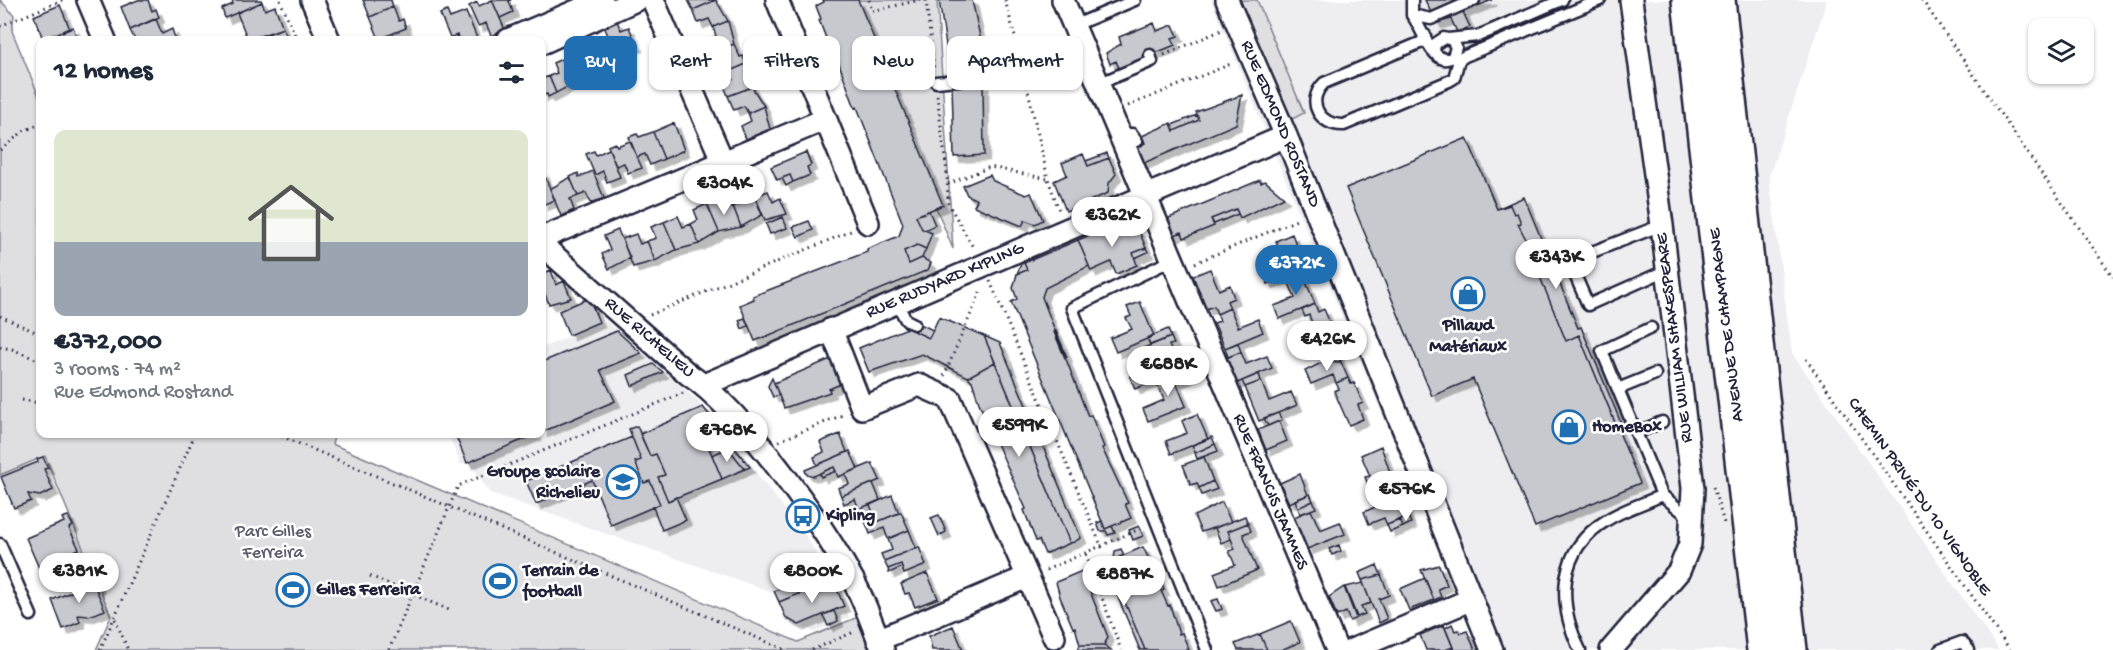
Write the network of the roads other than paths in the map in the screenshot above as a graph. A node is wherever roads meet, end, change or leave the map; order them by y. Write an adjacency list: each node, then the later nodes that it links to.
1 (88, 0): 20 (street)
2 (312, 0): 21 (street)
3 (602, 0): 22 (street)
4 (636, 0): 24 (street)
5 (653, 0): 32 (street)
6 (777, 0): 30 (street)
7 (1063, 0): 18 (street, RUE FRANCIS JAMMES)
8 (1135, 0): 18 (lane)
9 (1227, 0): 31 (street, RUE EDMOND ROSTAND)
10 (1412, 0): 17 (lane)
11 (1474, 0): 17 (lane)
12 (1562, 0): 23 (lane)
13 (1600, 0): 27 (lane)
14 (1631, 0): 35 (street, RUE WILLIAM SHAKESPEARE)
15 (1689, 0): 63 (main road, AVENUE DE CHAMPAGNE)
16 (1718, 0): 64 (main road, AVENUE DE CHAMPAGNE)
17 (1412, 15): 19 (lane)
18 (1074, 26): 28 (street, RUE FRANCIS JAMMES)
19 (1425, 35): 25 (lane); 27 (lane)
20 (103, 36)
21 (327, 36)
22 (517, 36)
23 (1448, 39): 25 (lane); 27 (lane)
24 (546, 42)
25 (1434, 51): 27 (lane)
26 (1150, 56): 28 (lane)
27 (1455, 60)
28 (1094, 76): 29 (lane); 33 (street, RUE FRANCIS JAMMES)
29 (936, 82)
30 (826, 119): 32 (street); 34 (street)
31 (1286, 136): 33 (street, RUE RUDYARD KIPLING); 53 (street, RUE EDMOND ROSTAND)
32 (723, 162): 36 (street)
33 (1145, 196): 38 (street, RUE FRANCIS JAMMES); 40 (street, RUE RUDYARD KIPLING)
34 (868, 223)
35 (1662, 225): 39 (street, RUE WILLIAM SHAKESPEARE); 39 (lane)
36 (546, 236)
37 (546, 249): 45 (street, RUE RICHELIEU)
38 (1174, 265): 57 (lane); 58 (street, RUE FRANCIS JAMMES)
39 (1667, 270): 50 (street, RUE WILLIAM SHAKESPEARE)
40 (896, 302): 41 (lane); 43 (street, RUE RUDYARD KIPLING)
41 (914, 324)
42 (1651, 328): 46 (lane)
43 (831, 330): 45 (street, RUE RUDYARD KIPLING); 52 (street)
44 (1655, 374): 46 (lane)
45 (704, 385): 56 (street, RUE RICHELIEU)
46 (1618, 389): 48 (lane)
47 (1662, 423): 48 (lane)
48 (1636, 432): 49 (lane)
49 (1662, 495): 50 (lane); 61 (lane)
50 (1691, 519): 62 (street, RUE WILLIAM SHAKESPEARE)
51 (0, 544): 54 (lane)
52 (1028, 577): 55 (street); 56 (street)
53 (1472, 599): 59 (street); 60 (street, RUE EDMOND ROSTAND)
54 (31, 615)
55 (1054, 637)
56 (878, 638)
57 (1207, 650)
58 (1337, 650)
59 (1352, 650)
60 (1492, 650)
61 (1581, 650)
62 (1611, 650)
63 (1764, 650)
64 (1790, 650)
65 (1940, 650): 66 (lane)
66 (1969, 650)

